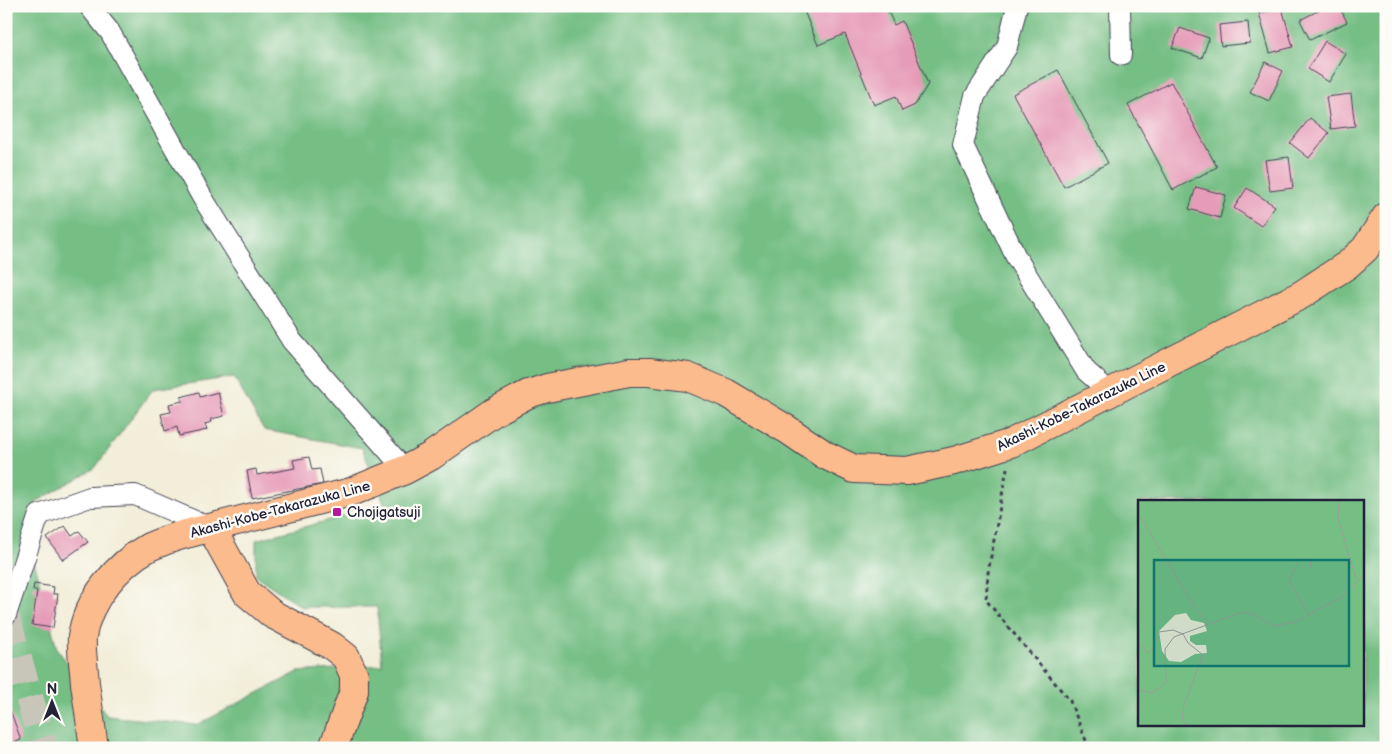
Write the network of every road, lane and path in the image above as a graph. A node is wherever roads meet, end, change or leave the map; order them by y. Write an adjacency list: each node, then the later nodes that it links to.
1 (89, 6): 8 (street)
2 (1018, 6): 6 (street)
3 (1120, 6): 4 (street)
4 (1121, 55)
5 (1386, 217): 6 (main road, Akashi-Kobe-Takarazuka Line)
6 (1111, 393): 7 (main road, Akashi-Kobe-Takarazuka Line)
7 (1011, 443): 8 (main road, Akashi-Kobe-Takarazuka Line); 13 (path)
8 (405, 470): 9 (main road, Akashi-Kobe-Takarazuka Line)
9 (211, 528): 10 (street); 11 (main road, Akashi-Kobe-Takarazuka Line); 12 (main road)
10 (6, 615)
11 (94, 748)
12 (332, 748)
13 (1089, 748)

